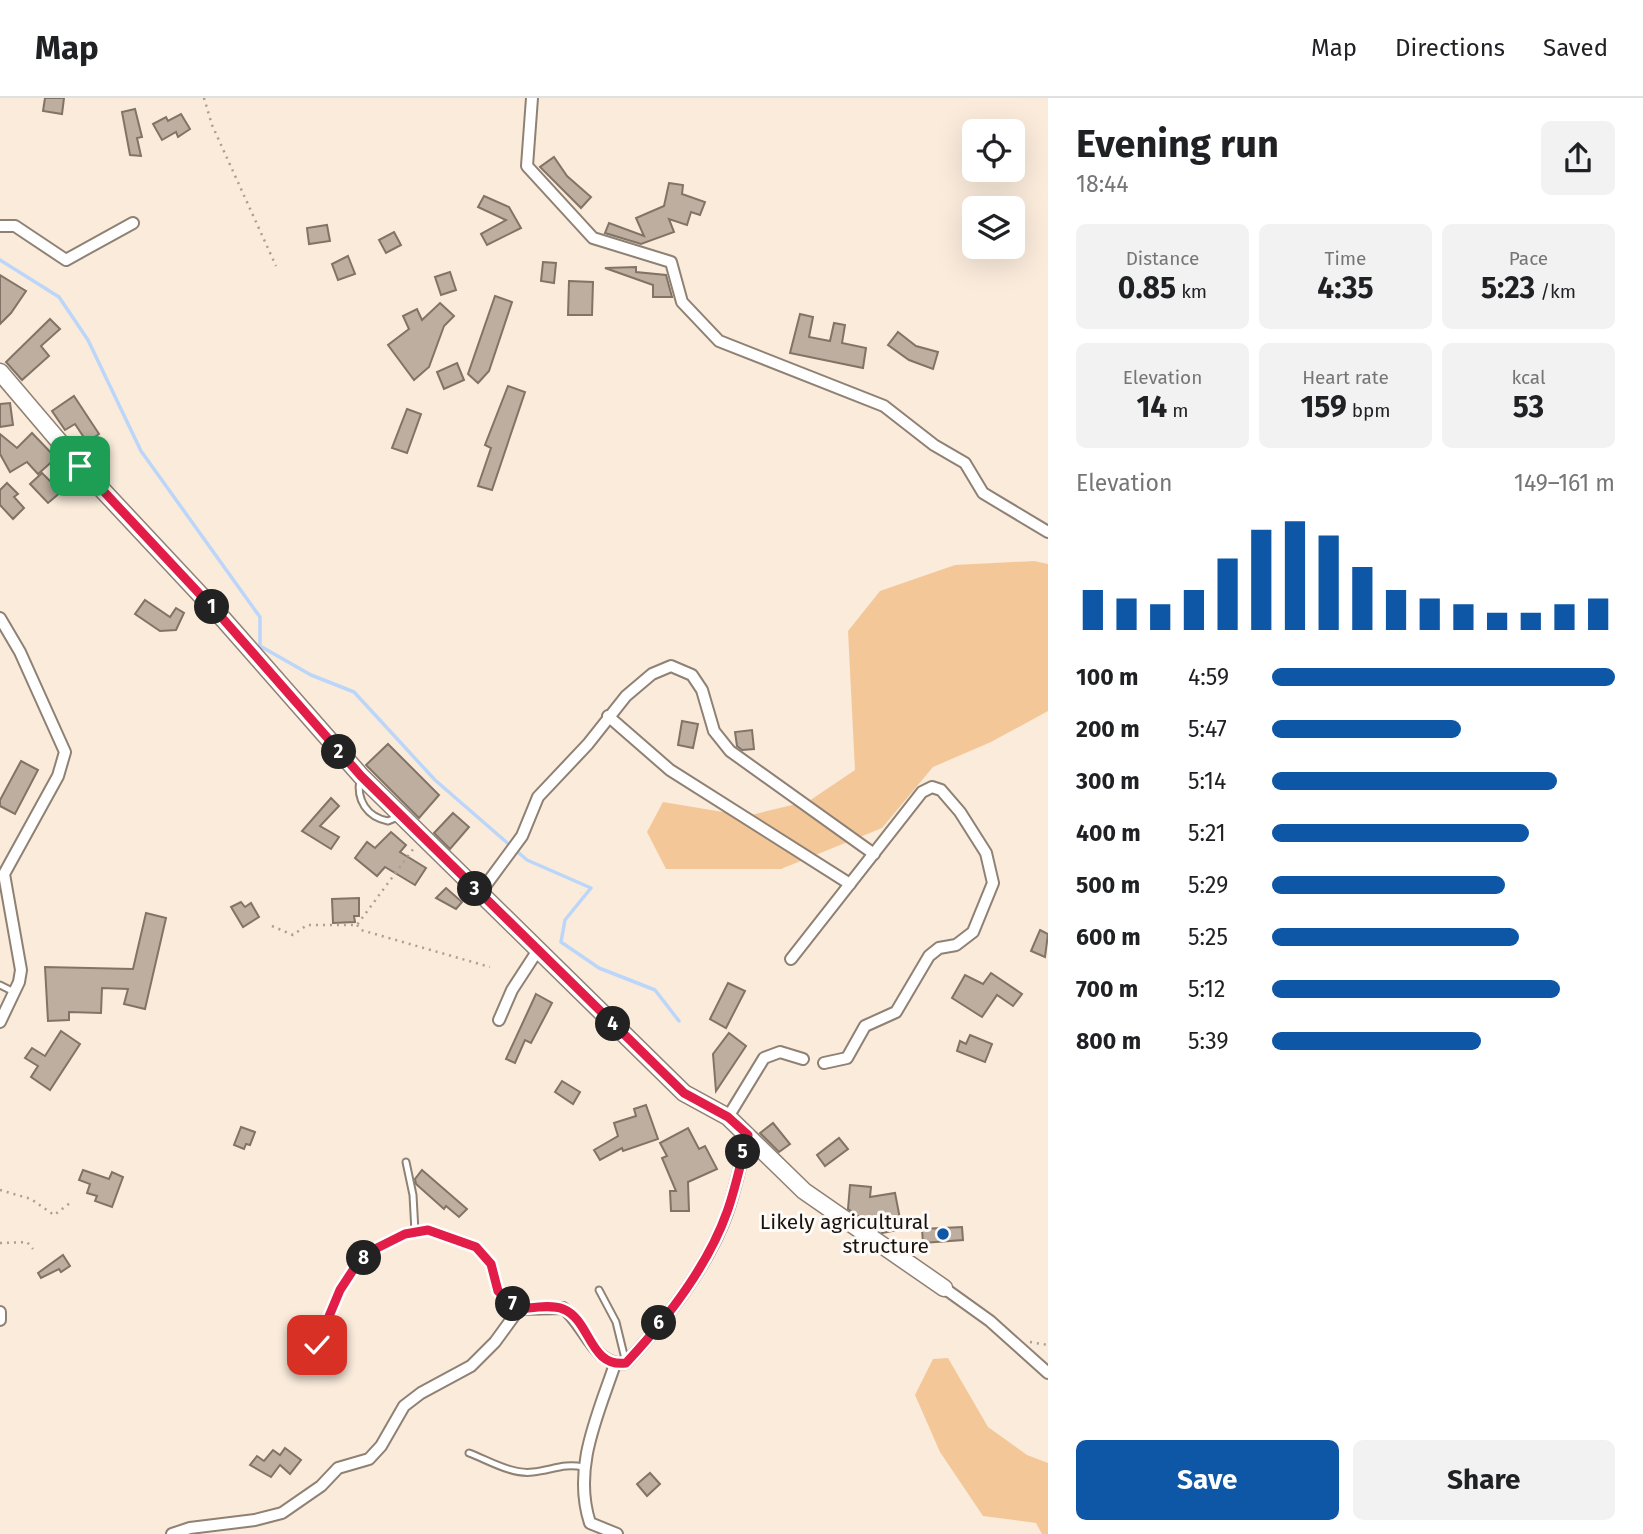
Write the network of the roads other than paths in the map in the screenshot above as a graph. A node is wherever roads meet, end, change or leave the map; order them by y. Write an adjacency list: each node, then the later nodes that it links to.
1 (532, 98): 5 (street)
2 (133, 223): 3 (street)
3 (0, 226)
4 (0, 372): 10 (street)
5 (1048, 532)
6 (0, 618): 14 (street)
7 (608, 716): 8 (street); 9 (street); 10 (street)
8 (874, 854): 9 (street); 18 (street)
9 (850, 884): 12 (street)
10 (480, 893): 11 (street)
11 (538, 950): 15 (street); 19 (street)
12 (790, 959)
13 (0, 985): 14 (lane)
14 (14, 992): 16 (street)
15 (499, 1020)
16 (0, 1022)
17 (803, 1059): 19 (street)
18 (824, 1063)
19 (728, 1117): 20 (street)
20 (748, 1135): 23 (street); 29 (street)
21 (406, 1162): 22 (lane)
22 (415, 1232): 25 (lane); 28 (lane)
23 (944, 1287): 30 (street)
24 (599, 1290): 29 (lane)
25 (519, 1309): 29 (street); 33 (street)
26 (0, 1312): 27 (street)
27 (0, 1320)
28 (317, 1345)
29 (620, 1364): 32 (street)
30 (1048, 1373)
31 (469, 1453): 32 (lane)
32 (583, 1467): 34 (street)
33 (172, 1534)
34 (617, 1534)

